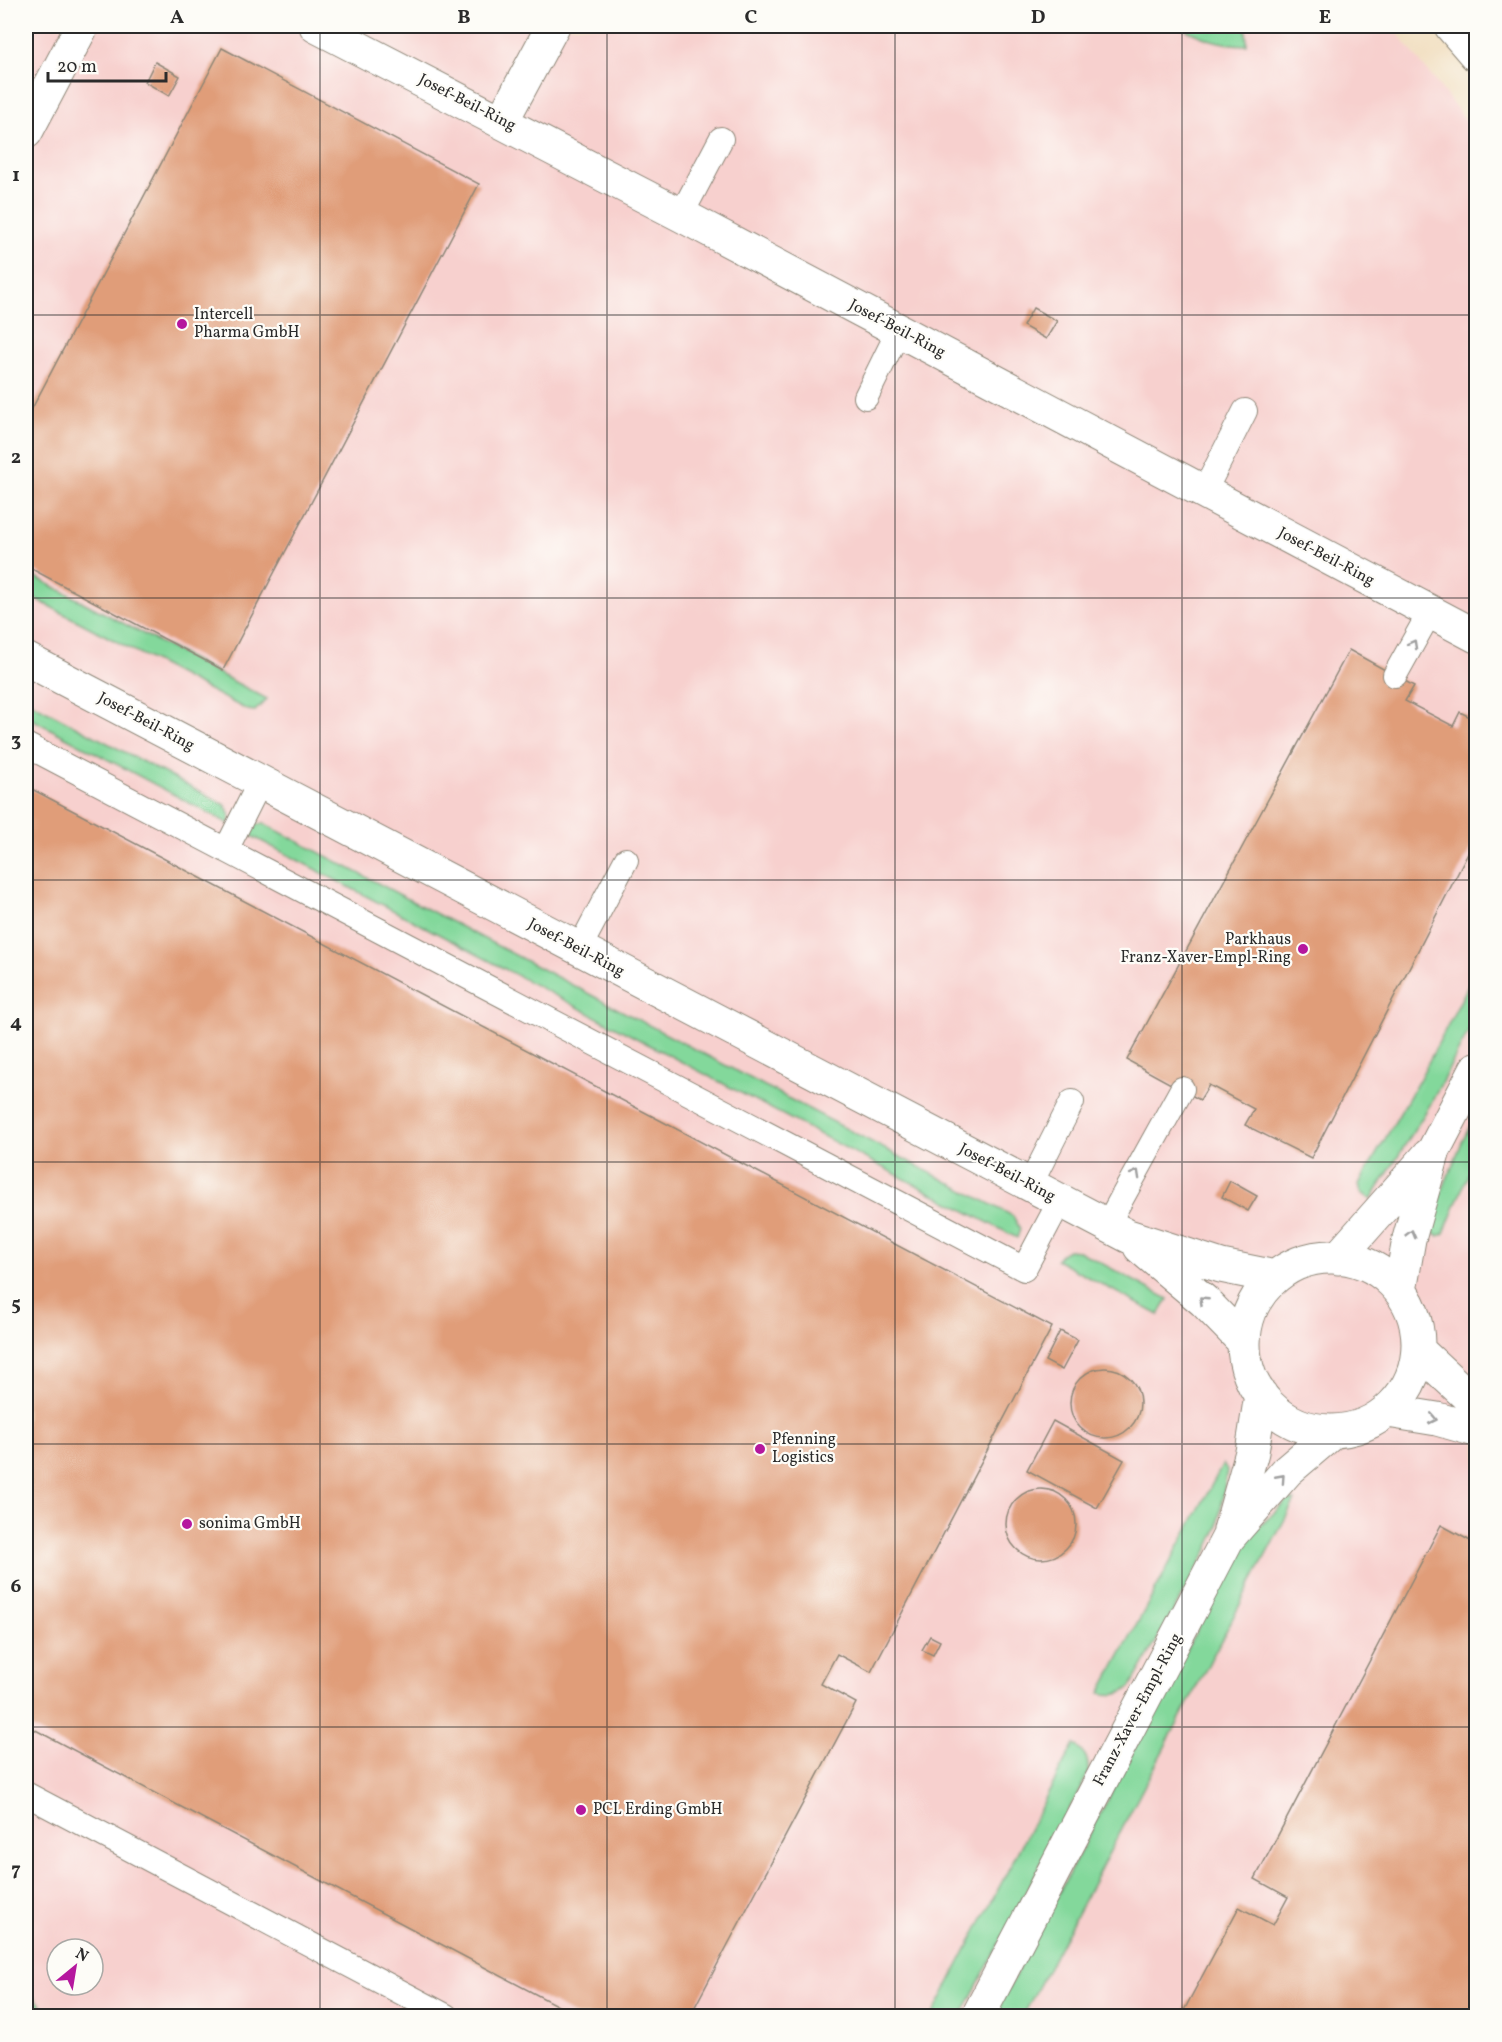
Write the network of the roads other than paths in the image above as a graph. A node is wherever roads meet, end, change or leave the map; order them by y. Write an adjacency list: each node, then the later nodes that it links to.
1 (82, 26): 7 (street)
2 (316, 26): 6 (street, Josef-Beil-Ring)
3 (553, 26): 6 (street)
4 (1451, 26): 5 (street)
5 (1476, 56)
6 (502, 121): 9 (street, Josef-Beil-Ring)
7 (26, 132)
8 (721, 139): 9 (lane)
9 (681, 215): 10 (street, Josef-Beil-Ring)
10 (899, 330): 11 (lane); 13 (street, Josef-Beil-Ring)
11 (866, 397)
12 (1245, 411): 13 (lane)
13 (1204, 492): 14 (street, Josef-Beil-Ring)
14 (1430, 612): 15 (street, Josef-Beil-Ring); 17 (lane, one-way to 14)
15 (1476, 636)
16 (26, 659): 19 (street, Josef-Beil-Ring)
17 (1395, 675)
18 (26, 745): 20 (lane)
19 (261, 782): 20 (lane); 22 (street, Josef-Beil-Ring)
20 (226, 850): 28 (lane)
21 (626, 860): 22 (lane)
22 (579, 949): 27 (street, Josef-Beil-Ring)
23 (1476, 1069): 26 (street)
24 (1182, 1089): 29 (lane, one-way to 24)
25 (1072, 1102): 27 (lane)
26 (1434, 1150): 30 (street); 32 (street, one-way to 26)
27 (1030, 1185): 28 (street, Josef-Beil-Ring)
28 (1060, 1201): 29 (street, Josef-Beil-Ring)
29 (1118, 1230): 31 (street, Josef-Beil-Ring); 33 (street, Josef-Beil-Ring, one-way to 29)
30 (1338, 1258): 31 (street); 32 (street)
31 (1275, 1277): 33 (street)
32 (1400, 1291): 34 (street)
33 (1244, 1342): 35 (street)
34 (1418, 1350): 36 (street); 37 (street)
35 (1261, 1395): 39 (street); 40 (street)
36 (1476, 1404)
37 (1388, 1411): 38 (street, one-way to 38); 39 (street)
38 (1476, 1430)
39 (1334, 1431): 40 (street, Franz-Xaver-Empl-Ring, one-way to 39)
40 (1228, 1538): 43 (street, Franz-Xaver-Empl-Ring)
41 (26, 1794): 42 (lane)
42 (446, 2016)
43 (978, 2016)

